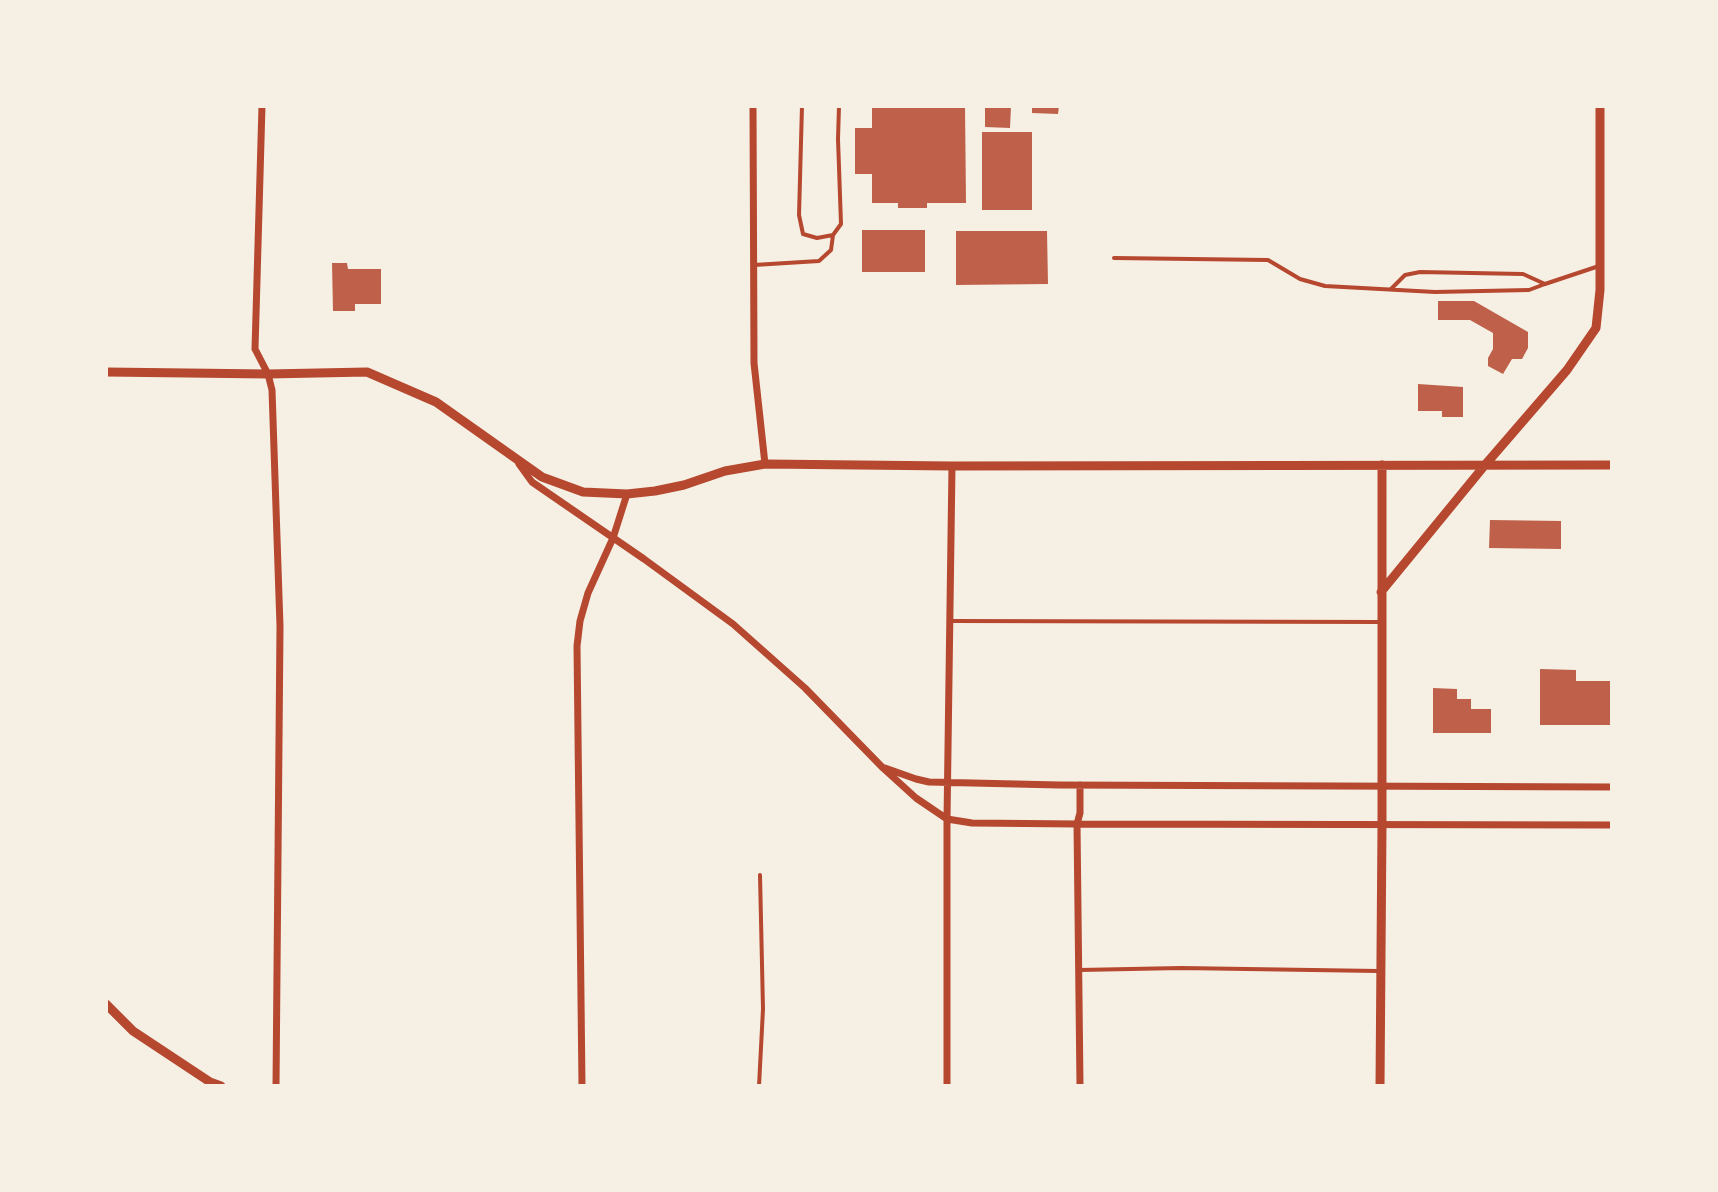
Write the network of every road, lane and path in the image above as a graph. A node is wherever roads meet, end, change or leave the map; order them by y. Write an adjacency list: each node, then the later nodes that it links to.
1 (262, 106): 13 (street)
2 (753, 106): 8 (street)
3 (802, 106): 6 (lane)
4 (839, 106): 6 (lane)
5 (1600, 106): 9 (street)
6 (833, 235): 8 (lane)
7 (1114, 258): 11 (lane)
8 (754, 265): 15 (street)
9 (1600, 266): 10 (lane); 17 (street)
10 (1545, 284): 11 (lane); 11 (lane)
11 (1391, 289)
12 (106, 372): 13 (street)
13 (268, 374): 14 (street); 39 (street)
14 (516, 459): 20 (street); 21 (street)
15 (765, 464): 19 (street); 20 (street)
16 (1382, 465): 17 (street); 19 (street); 22 (street)
17 (1485, 465): 18 (street); 22 (street)
18 (1612, 465)
19 (952, 466): 23 (street)
20 (627, 494): 21 (street)
21 (613, 538): 25 (street); 40 (street)
22 (1381, 592): 24 (street)
23 (950, 621): 24 (lane); 26 (street)
24 (1381, 622): 28 (street)
25 (883, 768): 26 (street); 30 (street)
26 (948, 782): 27 (street); 30 (street)
27 (1080, 785): 28 (street); 31 (street)
28 (1382, 787): 29 (street); 32 (street)
29 (1612, 787)
30 (947, 819): 31 (street); 42 (street)
31 (1077, 824): 32 (street); 35 (street)
32 (1382, 825): 33 (street); 36 (street)
33 (1612, 825)
34 (760, 875): 41 (lane)
35 (1079, 970): 36 (lane); 43 (street)
36 (1381, 971): 44 (street)
37 (106, 1004): 38 (street)
38 (221, 1086)
39 (276, 1086)
40 (582, 1086)
41 (759, 1086)
42 (947, 1086)
43 (1080, 1086)
44 (1380, 1086)

